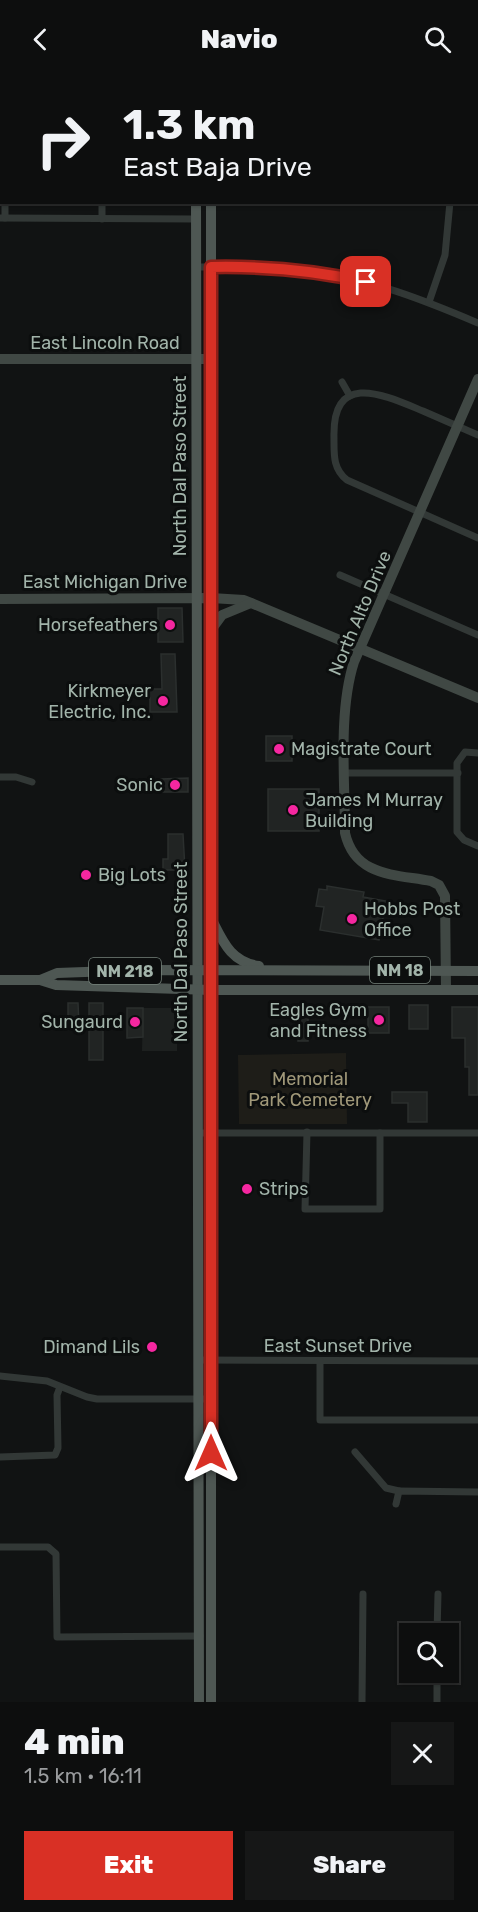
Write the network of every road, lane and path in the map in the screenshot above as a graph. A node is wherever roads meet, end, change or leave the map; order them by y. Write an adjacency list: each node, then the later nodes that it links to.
1 (102, 204): 6 (street)
2 (196, 204): 7 (main road, North Dal Paso Street)
3 (211, 204): 9 (main road, North Dal Paso Street)
4 (450, 204): 10 (street)
5 (2, 218): 6 (street)
6 (102, 219): 7 (street)
7 (196, 219): 8 (main road, North Dal Paso Street)
8 (196, 267): 9 (street); 13 (main road, North Dal Paso Street)
9 (211, 267): 10 (street); 14 (main road, North Dal Paso Street)
10 (429, 302): 11 (street)
11 (478, 323)
12 (0, 359): 13 (street, East Lincoln Road)
13 (197, 359): 14 (street, East Lincoln Road); 25 (main road, North Dal Paso Street)
14 (211, 359): 26 (main road, North Dal Paso Street)
15 (478, 379): 18 (street, North Alto Drive)
16 (342, 382): 17 (street)
17 (350, 396): 18 (street); 20 (street)
18 (458, 427): 19 (street); 20 (street, North Alto Drive)
19 (478, 435)
20 (420, 514): 21 (street); 23 (street, North Alto Drive)
21 (478, 538)
22 (340, 575): 23 (street)
23 (386, 594): 29 (street); 30 (street, North Alto Drive)
24 (0, 598): 25 (street, East Michigan Drive)
25 (197, 598): 26 (street, East Michigan Drive); 39 (main road, North Dal Paso Street)
26 (211, 598): 27 (street, East Michigan Drive); 28 (main road, North Dal Paso Street)
27 (253, 603): 28 (street); 30 (street, East Michigan Drive)
28 (211, 630): 38 (main road, North Dal Paso Street)
29 (478, 635)
30 (359, 650): 31 (street, East Michigan Drive); 33 (street, North Alto Drive)
31 (478, 698)
32 (478, 753): 34 (street)
33 (345, 773): 34 (street); 43 (street, North Alto Drive)
34 (458, 773): 37 (street)
35 (0, 777): 36 (street)
36 (32, 782)
37 (478, 846)
38 (211, 918): 40 (main road, North Dal Paso Street); 41 (main road)
39 (197, 970): 40 (main road, NM 218); 46 (main road, NM 218); 47 (main road, North Dal Paso Street)
40 (211, 970): 41 (main road, NM 18); 48 (main road, North Dal Paso Street)
41 (271, 970): 42 (main road, NM 18)
42 (322, 970): 43 (main road, NM 18); 49 (main road)
43 (446, 970): 44 (main road, NM 18); 50 (street, North Alto Drive)
44 (478, 970)
45 (0, 980): 46 (main road, NM 218)
46 (39, 980): 47 (main road)
47 (197, 989): 48 (main road, NM 18); 53 (main road, North Dal Paso Street)
48 (211, 990): 49 (main road, NM 18); 54 (main road, North Dal Paso Street)
49 (318, 990): 50 (main road, NM 18)
50 (446, 990): 51 (main road, NM 18)
51 (478, 990)
52 (307, 1132): 54 (street); 55 (street); 55 (street)
53 (198, 1133): 54 (street); 57 (main road, North Dal Paso Street)
54 (211, 1133): 58 (main road, North Dal Paso Street)
55 (380, 1133): 56 (street)
56 (478, 1133)
57 (198, 1360): 58 (street, East Sunset Drive); 63 (main road, North Dal Paso Street)
58 (211, 1360): 59 (street, East Sunset Drive); 64 (main road, North Dal Paso Street)
59 (320, 1361): 60 (street, East Sunset Drive); 65 (street)
60 (478, 1361)
61 (0, 1376): 62 (street)
62 (60, 1387): 63 (street); 67 (street)
63 (198, 1399): 64 (street); 75 (main road, North Dal Paso Street)
64 (211, 1399): 76 (main road, North Dal Paso Street)
65 (478, 1420)
66 (355, 1452): 68 (street)
67 (0, 1457)
68 (399, 1491): 69 (street); 70 (street)
69 (478, 1492)
70 (396, 1504)
71 (0, 1547): 75 (street)
72 (363, 1594): 80 (street)
73 (438, 1594): 74 (street)
74 (437, 1623)
75 (198, 1636): 76 (street); 78 (main road, North Dal Paso Street)
76 (211, 1636): 79 (main road, North Dal Paso Street)
77 (437, 1683): 81 (street)
78 (199, 1702)
79 (211, 1702)
80 (362, 1702)
81 (437, 1702)

